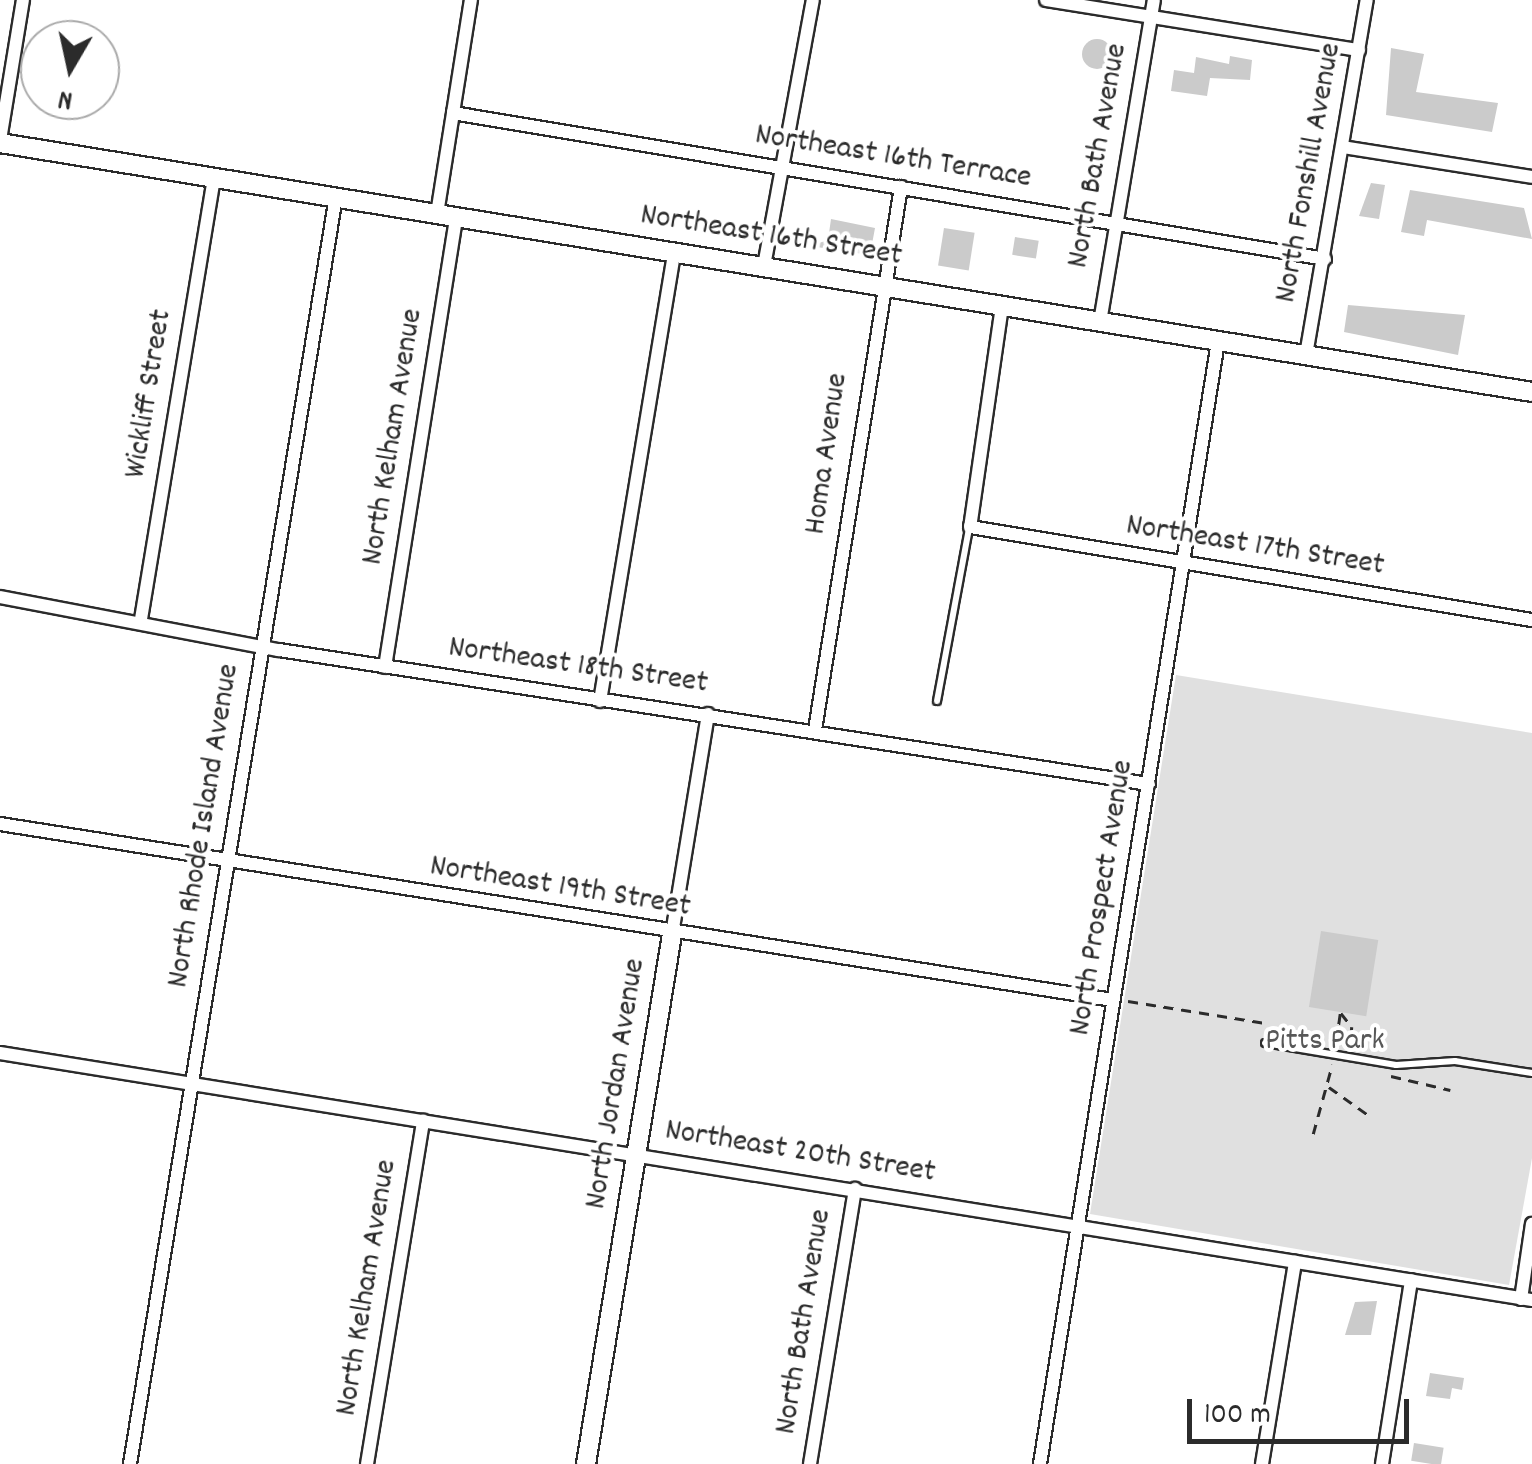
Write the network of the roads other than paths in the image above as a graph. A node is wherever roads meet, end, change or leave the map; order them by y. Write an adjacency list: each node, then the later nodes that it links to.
1 (23, 0): 10 (street)
2 (471, 0): 9 (street, North Kelham Avenue)
3 (813, 0): 12 (street)
4 (1046, 0): 7 (street)
5 (1154, 0): 7 (street, North Bath Avenue)
6 (1367, 0): 8 (street, North Fonshill Avenue)
7 (1151, 17): 8 (street); 18 (street, North Bath Avenue)
8 (1359, 50): 11 (street, North Fonshill Avenue)
9 (453, 114): 12 (street, Northeast 16th Terrace); 17 (street, North Kelham Avenue)
10 (0, 141): 14 (street, Northeast 16th Street)
11 (1343, 146): 13 (street); 20 (street, North Fonshill Avenue)
12 (782, 167): 15 (street, Northeast 16th Terrace); 21 (street)
13 (1532, 177)
14 (214, 178): 16 (street, Northeast 16th Street); 31 (street, Wickliff Street)
15 (900, 187): 18 (street, Northeast 16th Terrace); 22 (street, Homa Avenue)
16 (336, 197): 17 (street, Northeast 16th Street); 33 (street, North Rhode Island Avenue)
17 (446, 215): 19 (street, Northeast 16th Street); 34 (street, North Kelham Avenue)
18 (1116, 223): 20 (street, Northeast 16th Terrace); 24 (street, North Bath Avenue)
19 (674, 252): 21 (street, Northeast 16th Street); 35 (street)
20 (1325, 259): 26 (street, North Fonshill Avenue)
21 (764, 266): 22 (street, Northeast 16th Street)
22 (882, 286): 23 (street, Northeast 16th Street); 38 (street, Homa Avenue)
23 (1002, 306): 24 (street, Northeast 16th Street); 28 (street)
24 (1100, 322): 25 (street, Northeast 16th Street)
25 (1218, 342): 26 (street, Northeast 16th Street); 29 (street, North Prospect Avenue)
26 (1306, 355): 27 (street, Northeast 16th Street)
27 (1532, 392)
28 (970, 528): 29 (street, Northeast 17th Street); 36 (lane)
29 (1186, 563): 32 (street, Northeast 17th Street); 39 (street, North Prospect Avenue)
30 (0, 597): 31 (street, Northeast 18th Street)
31 (140, 619): 33 (street, Northeast 18th Street)
32 (1532, 620)
33 (262, 644): 34 (street, Northeast 18th Street); 41 (street, North Rhode Island Avenue)
34 (386, 667): 35 (street, Northeast 18th Street)
35 (600, 701): 37 (street, Northeast 18th Street)
36 (936, 701)
37 (708, 714): 38 (street, Northeast 18th Street); 42 (street, North Jordan Avenue)
38 (814, 730): 39 (street, Northeast 18th Street)
39 (1150, 784): 43 (street, North Prospect Avenue)
40 (0, 824): 41 (street, Northeast 19th Street)
41 (227, 861): 42 (street, Northeast 19th Street); 47 (street, North Rhode Island Avenue)
42 (672, 934): 43 (street, Northeast 19th Street); 49 (street, North Jordan Avenue)
43 (1112, 1000): 52 (street, North Prospect Avenue)
44 (1265, 1044): 46 (lane)
45 (0, 1054): 47 (street, Northeast 20th Street)
46 (1532, 1073)
47 (192, 1081): 48 (street, Northeast 20th Street); 56 (street, North Rhode Island Avenue)
48 (423, 1120): 49 (street, Northeast 20th Street); 57 (street, North Kelham Avenue)
49 (636, 1154): 50 (street, Northeast 20th Street); 58 (street, North Jordan Avenue)
50 (855, 1189): 52 (street, Northeast 20th Street); 59 (street, North Bath Avenue)
51 (1532, 1224): 55 (street)
52 (1079, 1226): 53 (street, Northeast 20th Street); 60 (street, North Prospect Avenue)
53 (1296, 1262): 54 (street, Northeast 20th Street); 61 (street)
54 (1412, 1280): 55 (street, Northeast 20th Street); 62 (street)
55 (1526, 1300)
56 (130, 1464)
57 (367, 1464)
58 (586, 1464)
59 (810, 1464)
60 (1040, 1464)
61 (1262, 1464)
62 (1382, 1464)

